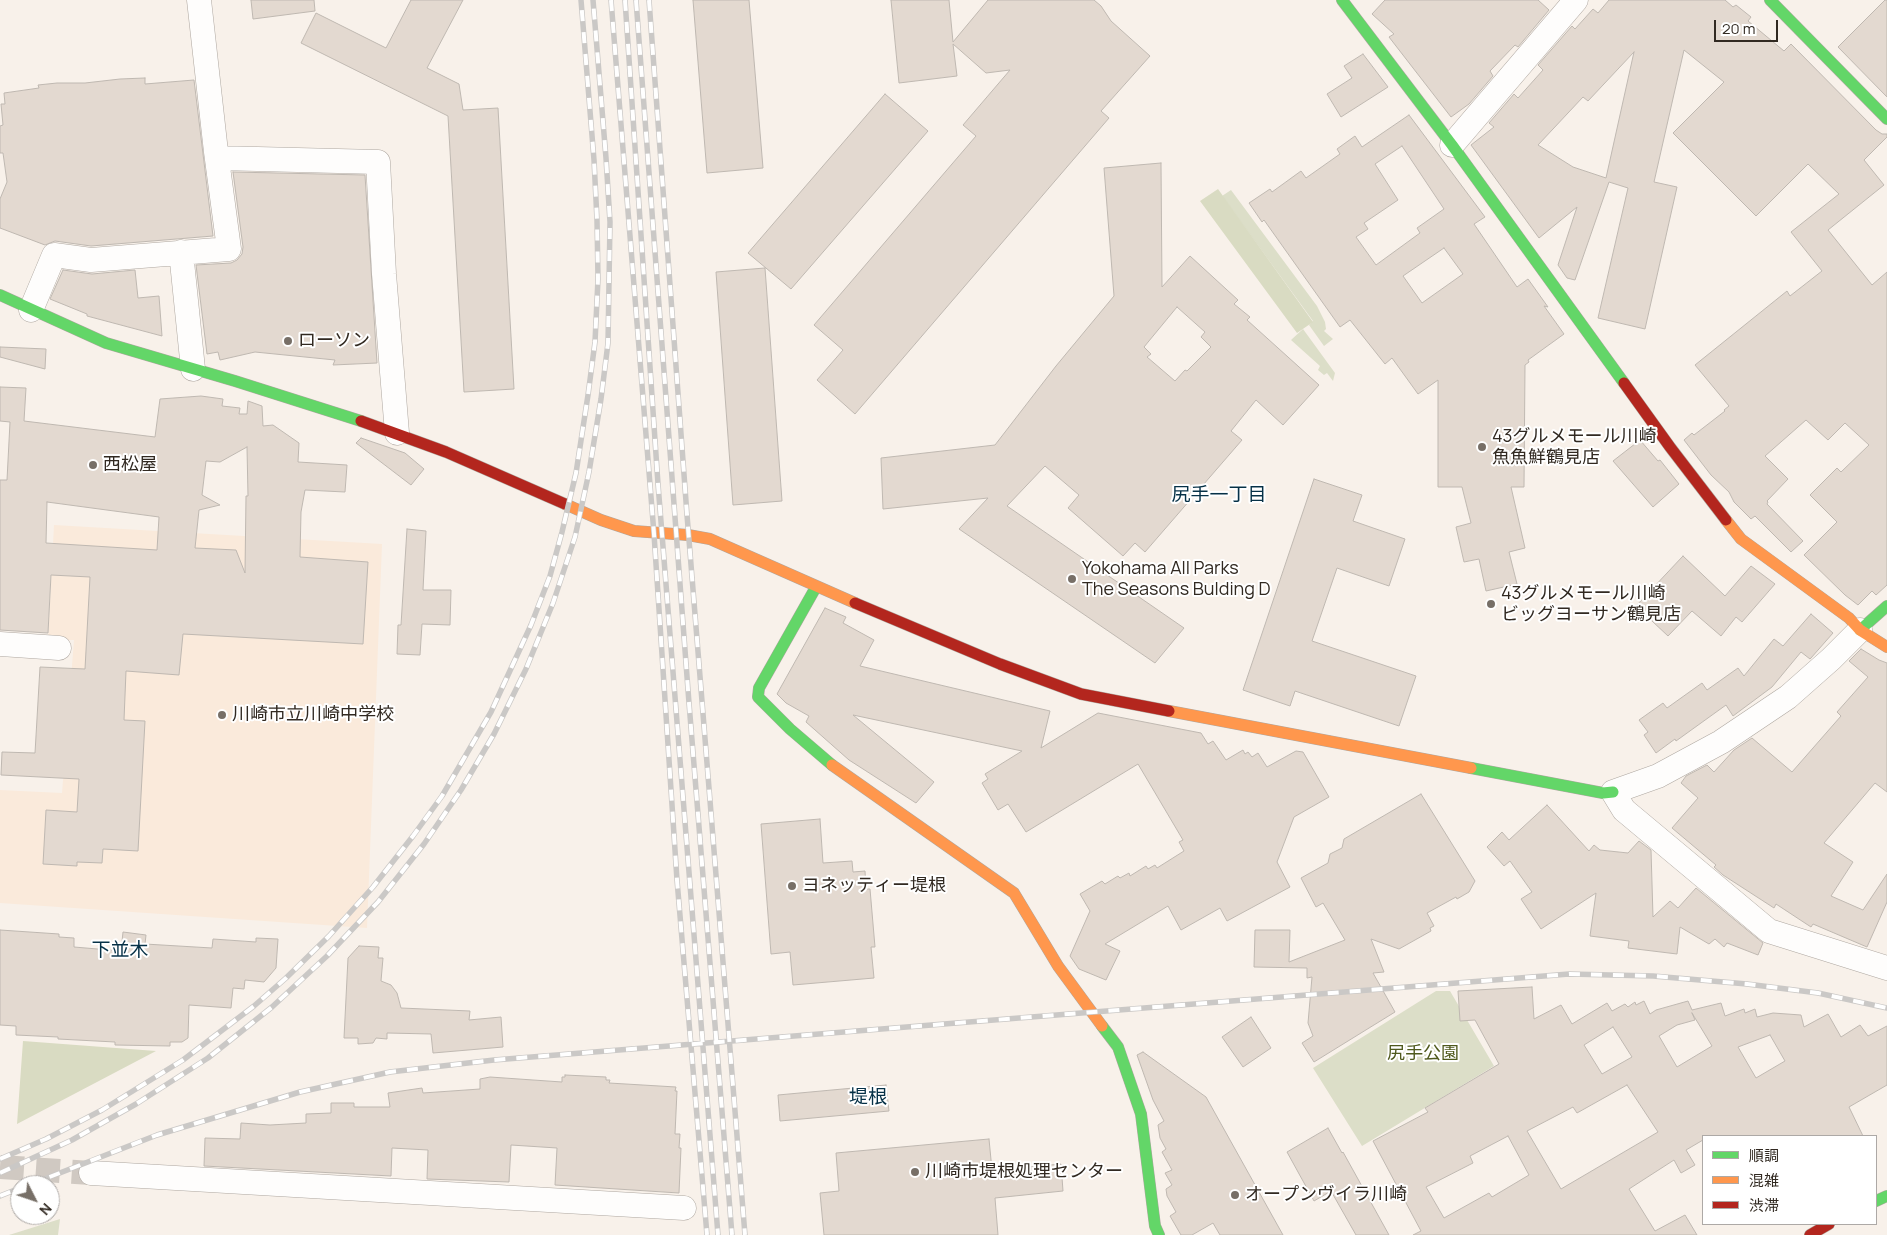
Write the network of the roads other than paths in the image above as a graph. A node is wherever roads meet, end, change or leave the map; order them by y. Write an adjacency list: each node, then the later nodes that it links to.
1 (198, 0): 7 (street)
2 (1342, 0): 6 (street)
3 (1576, 0): 6 (street)
4 (1770, 0): 5 (street)
5 (1887, 119)
6 (1452, 145): 15 (street)
7 (217, 158): 8 (street); 12 (street)
8 (180, 252): 10 (street); 11 (street)
9 (0, 295): 10 (street)
10 (31, 310): 11 (street)
11 (194, 369): 12 (street)
12 (397, 433): 13 (street)
13 (816, 587): 19 (street); 24 (street)
14 (1887, 606): 15 (street)
15 (1860, 630): 17 (street); 19 (street)
16 (0, 644): 18 (street)
17 (1887, 647)
18 (59, 648)
19 (1613, 792): 20 (street)
20 (1887, 968)
21 (91, 1172): 22 (street)
22 (684, 1208)
23 (1828, 1225): 25 (street)
24 (1158, 1235)
25 (1810, 1235)

